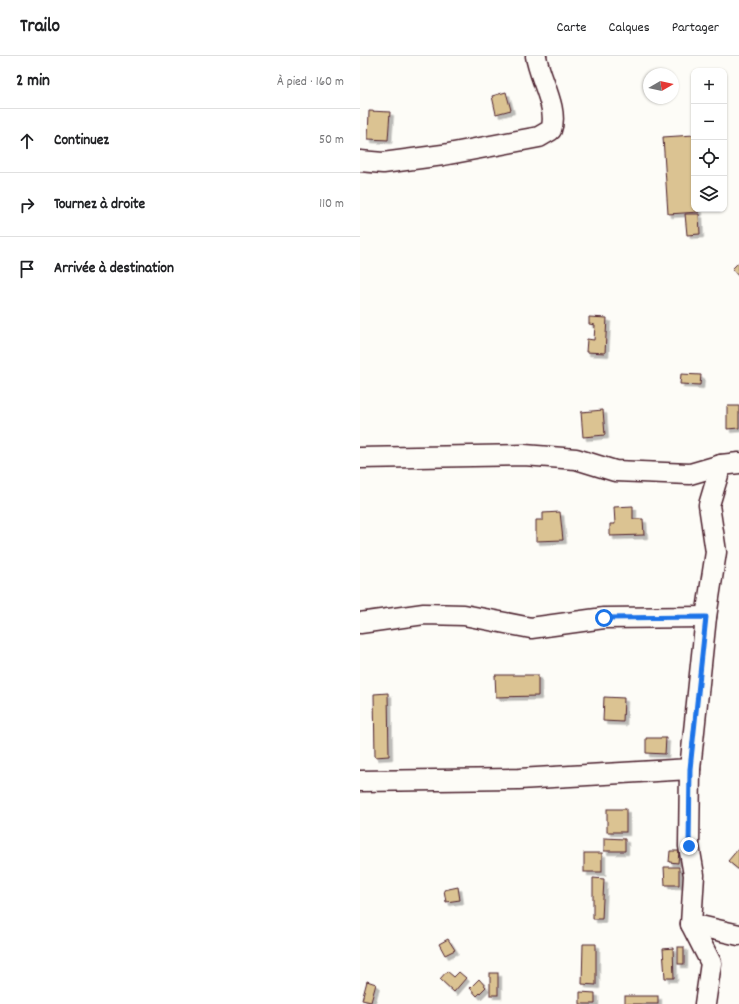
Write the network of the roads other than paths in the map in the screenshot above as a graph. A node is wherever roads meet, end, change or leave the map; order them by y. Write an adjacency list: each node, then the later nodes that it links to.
1 (536, 56): 2 (street)
2 (360, 161)
3 (360, 458): 4 (street)
4 (730, 464): 5 (street)
5 (706, 617): 6 (street); 7 (street)
6 (360, 623)
7 (690, 769): 8 (street); 9 (street)
8 (360, 781)
9 (691, 924): 10 (street); 11 (street)
10 (739, 935)
11 (705, 1004)

